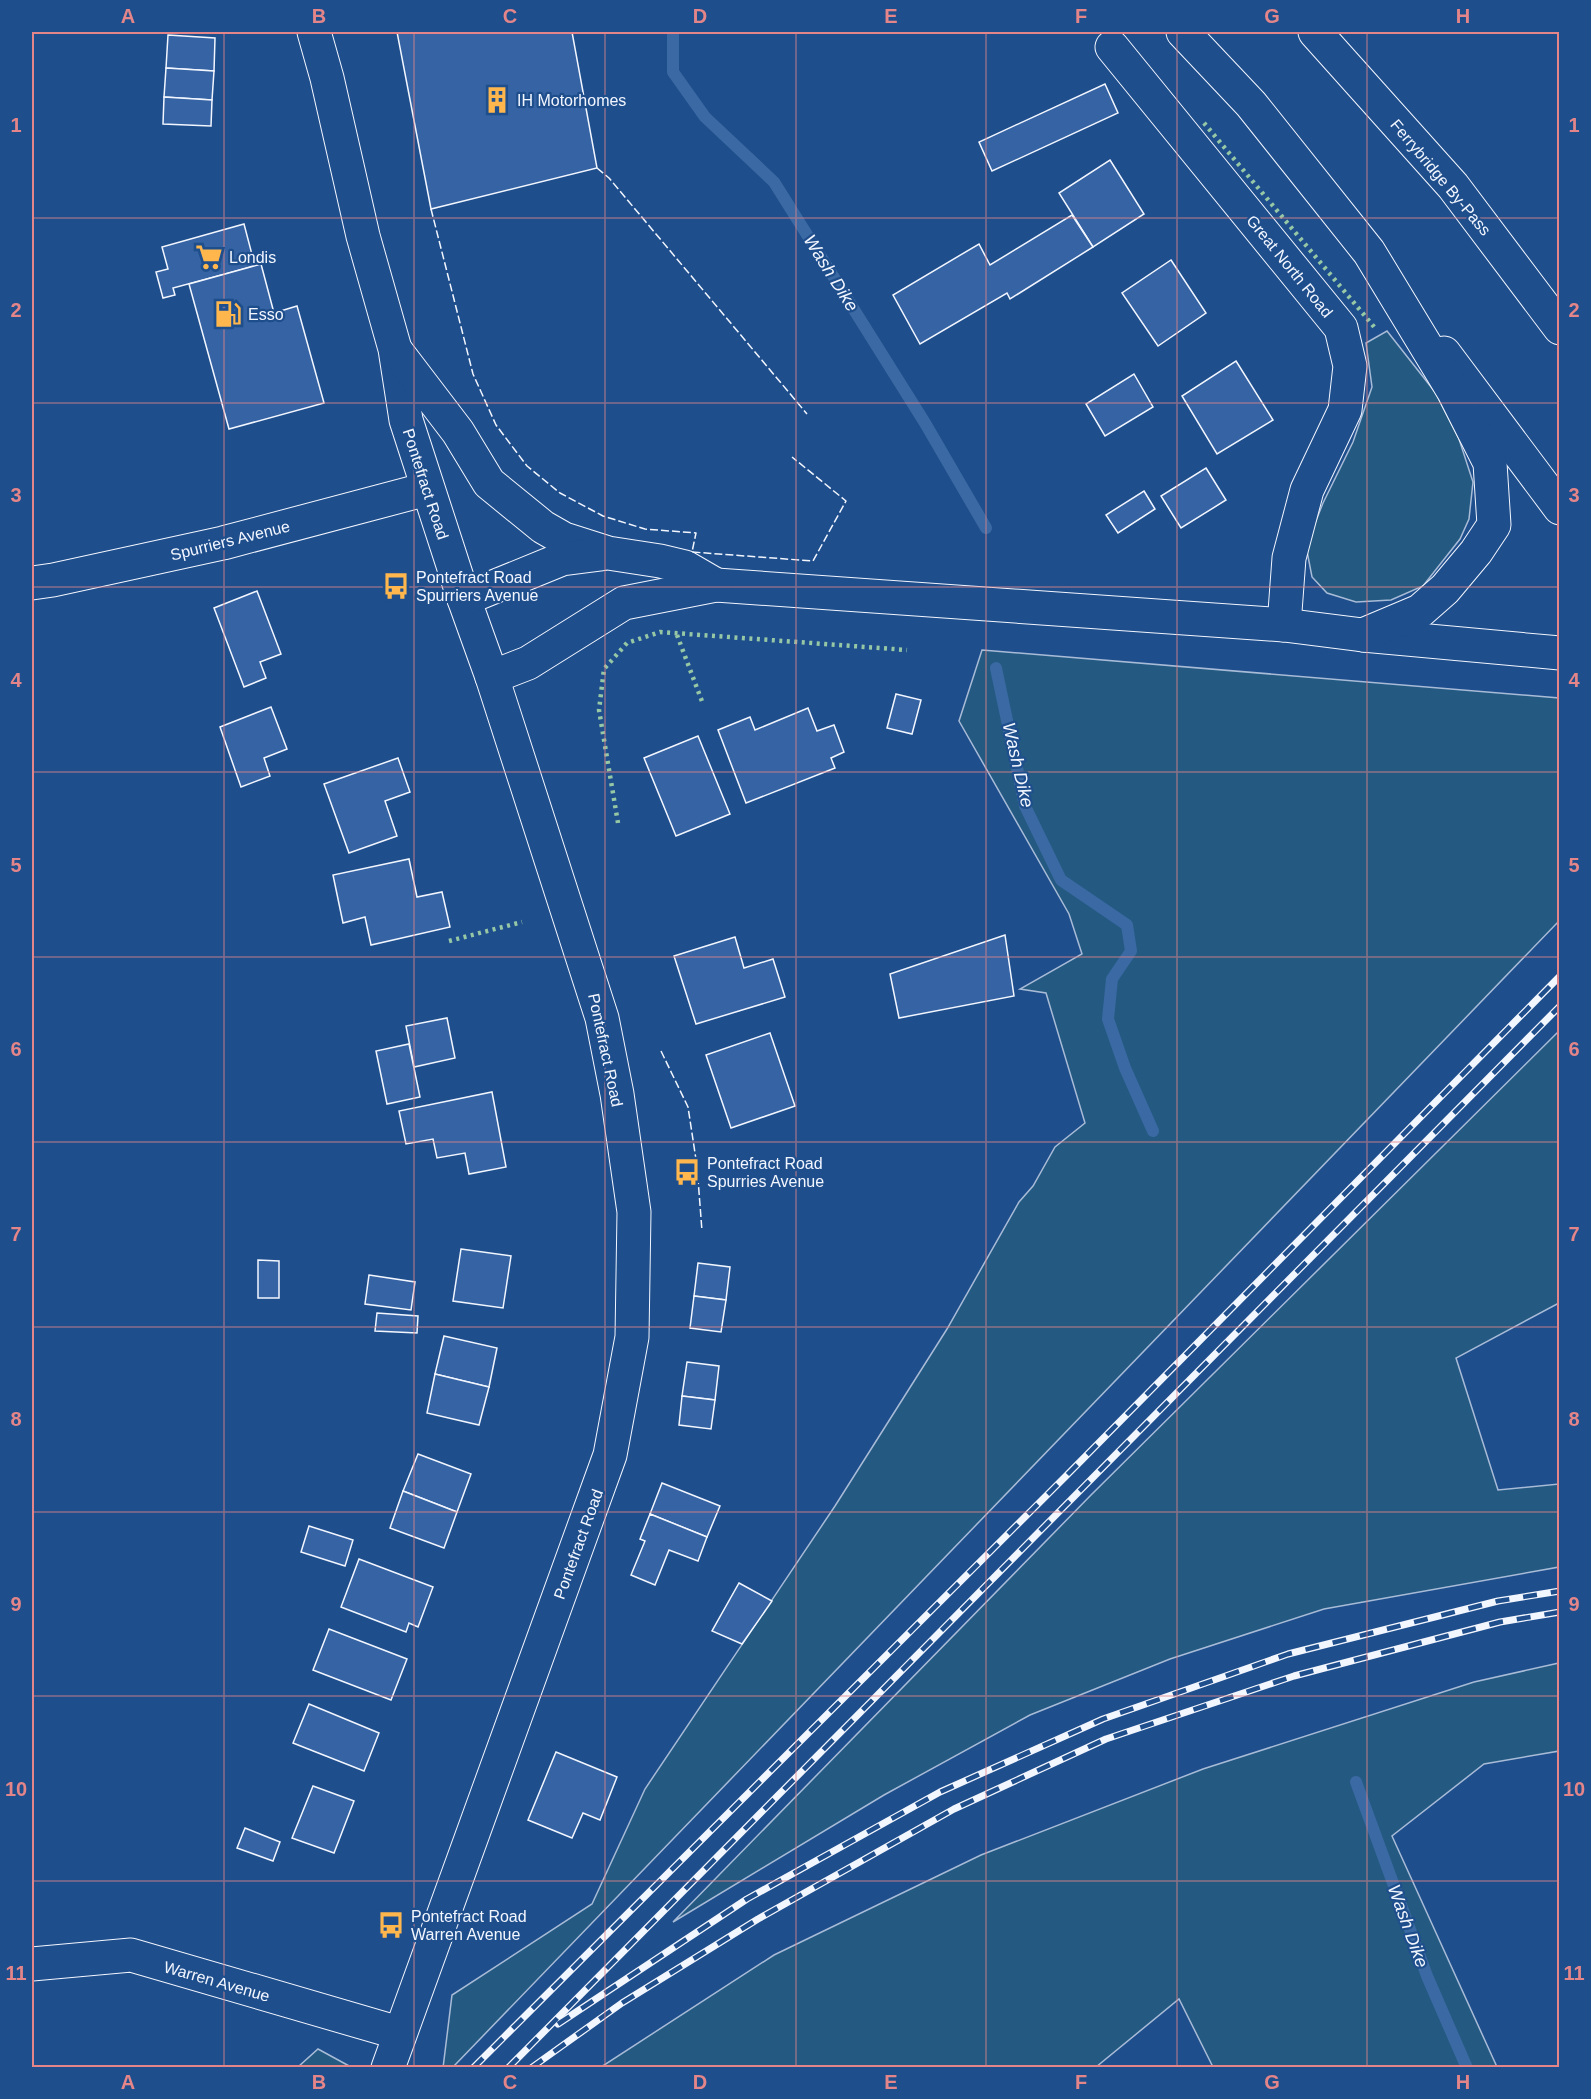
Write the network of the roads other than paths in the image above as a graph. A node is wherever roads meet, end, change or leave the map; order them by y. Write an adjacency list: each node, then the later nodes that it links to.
1 (314, 32): 7 (main road, Pontefract Road)
2 (1183, 32): 5 (main road)
3 (1315, 32): 6 (main road, Ferrybridge By-Pass)
4 (1112, 47): 14 (main road, Great North Road)
5 (1369, 252): 9 (main road); 15 (main road)
6 (1560, 328)
7 (395, 349): 8 (main road, Pontefract Road); 10 (main road)
8 (427, 489): 11 (main road, Spurriers Avenue); 13 (main road, Pontefract Road)
9 (1560, 508)
10 (608, 554): 12 (main road); 13 (main road)
11 (32, 583)
12 (716, 585): 14 (main road); 17 (main road)
13 (464, 599): 17 (main road, Pontefract Road)
14 (1284, 625): 15 (main road)
15 (1363, 634): 16 (main road)
16 (1560, 653)
17 (492, 677): 19 (main road, Pontefract Road)
18 (32, 1964): 19 (main road, Warren Avenue)
19 (399, 2033): 20 (main road, Pontefract Road)
20 (388, 2067)

